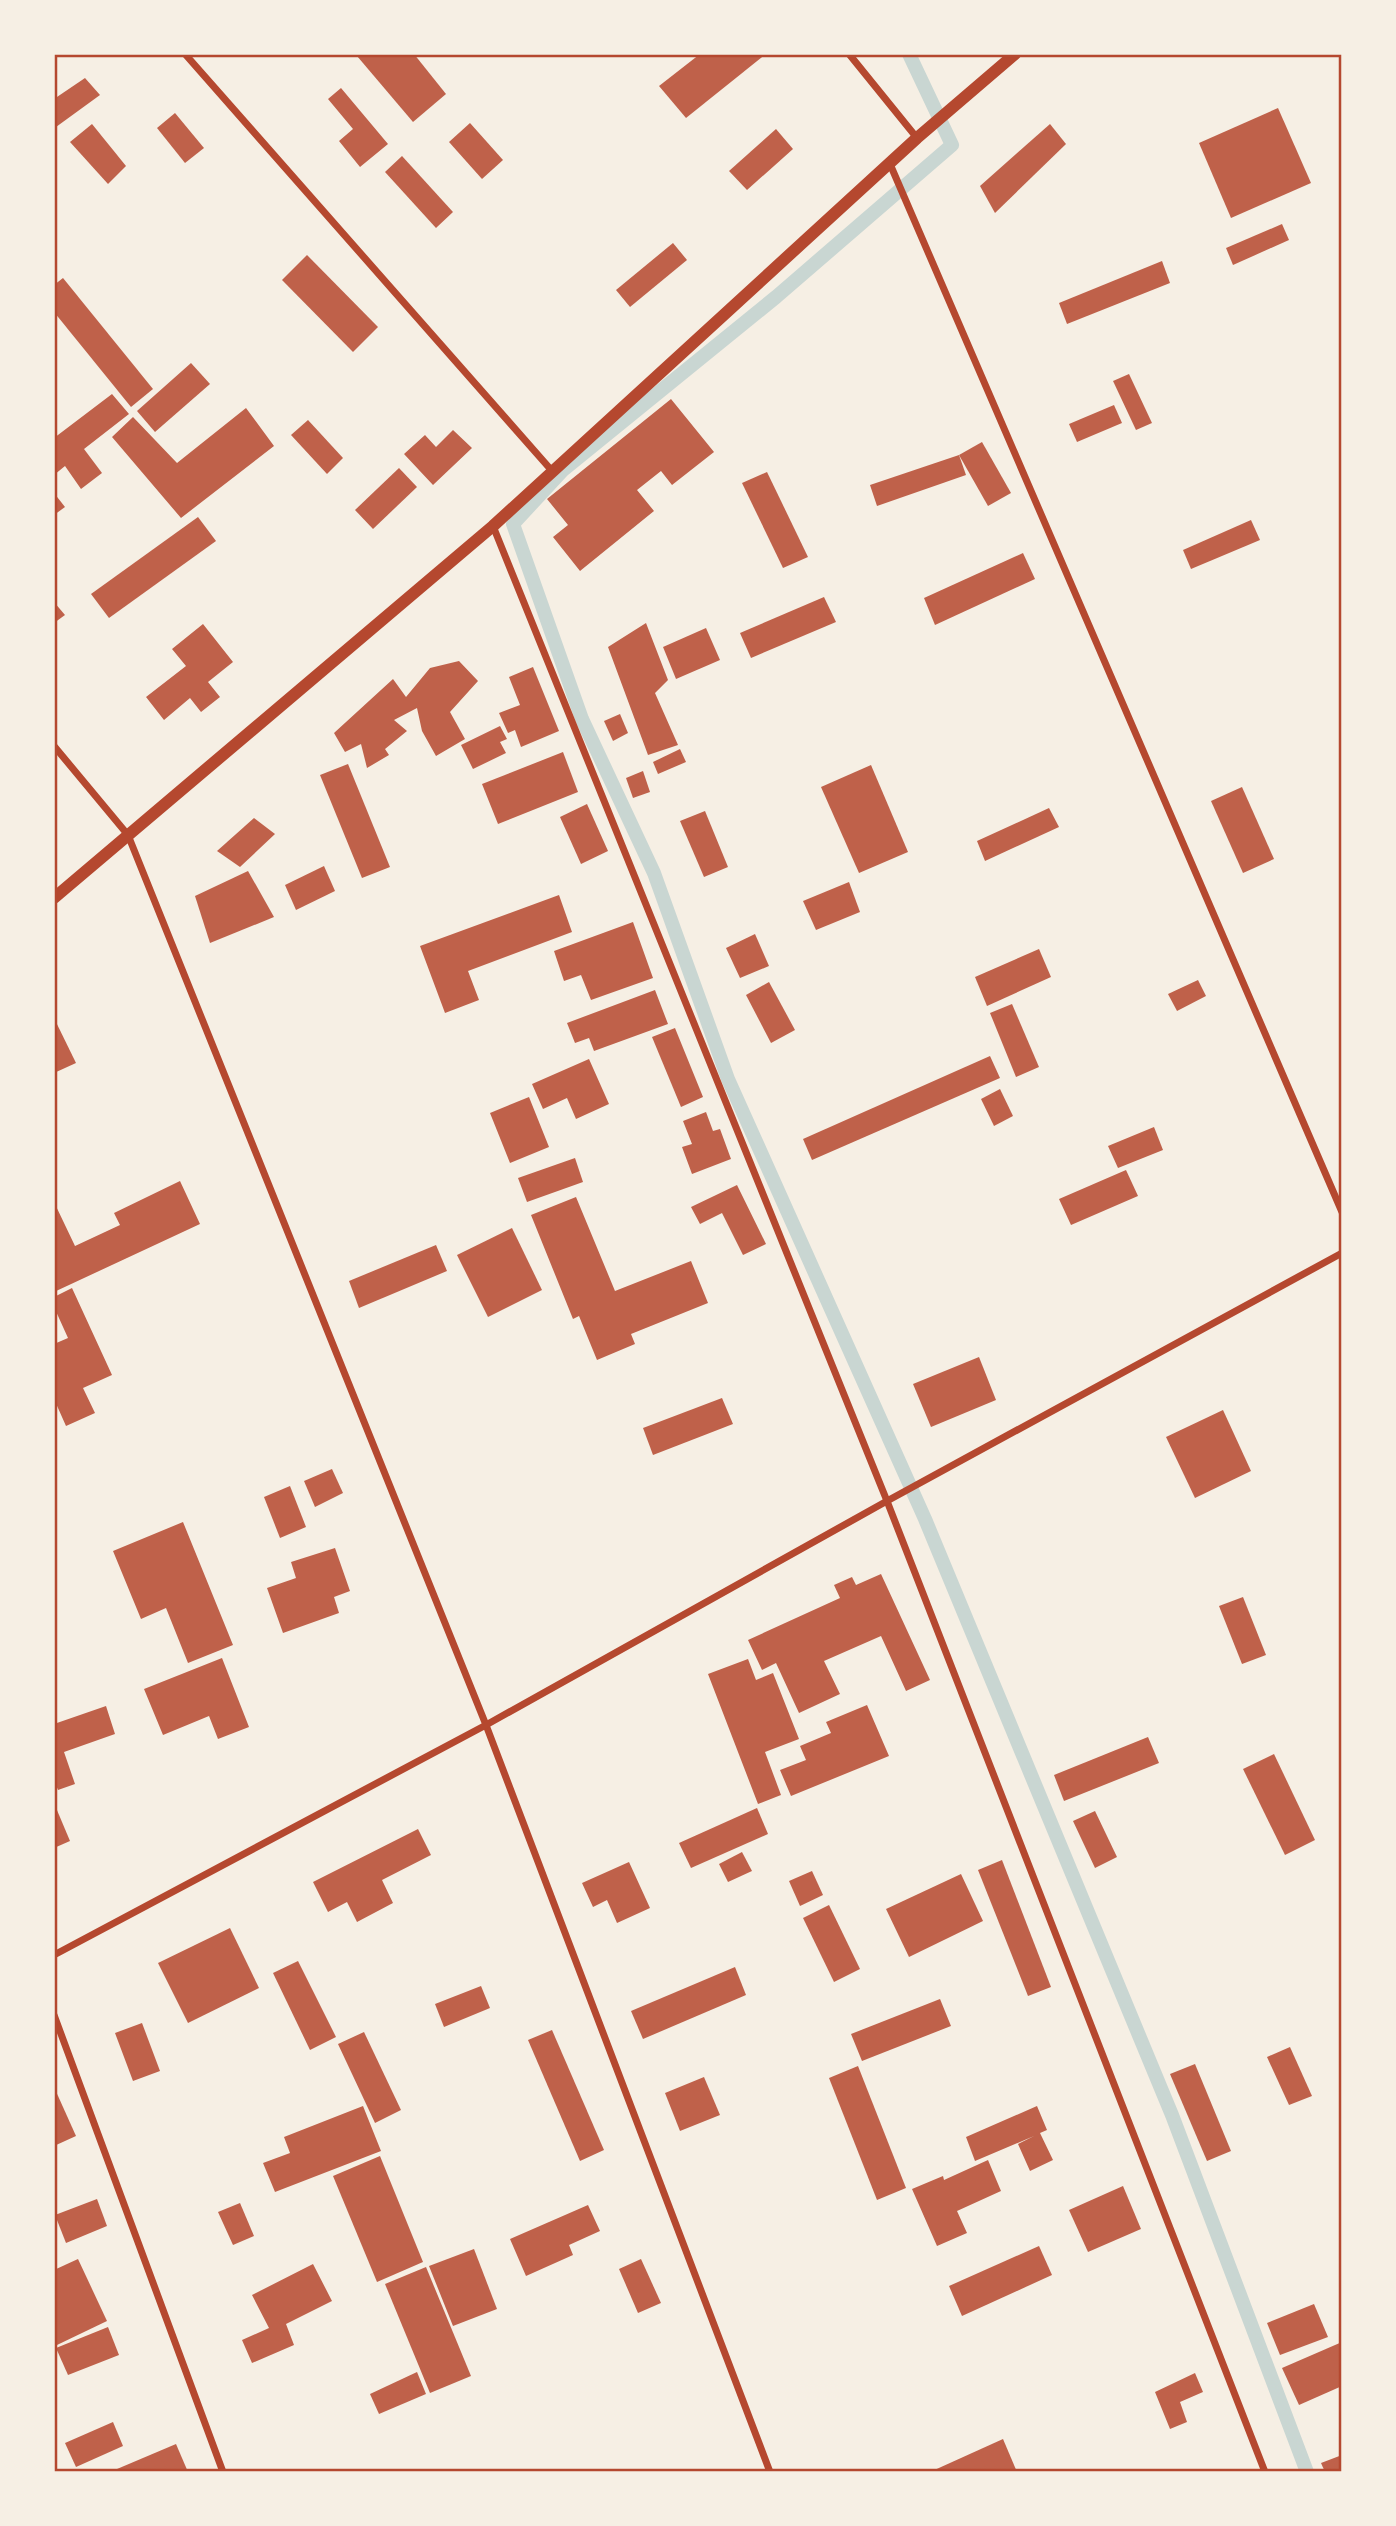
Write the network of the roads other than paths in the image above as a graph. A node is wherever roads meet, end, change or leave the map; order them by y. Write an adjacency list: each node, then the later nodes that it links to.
1 (186, 54): 6 (street)
2 (849, 54): 4 (street)
3 (1014, 54): 4 (street)
4 (917, 138): 5 (street)
5 (890, 164): 6 (street); 11 (street)
6 (553, 472): 7 (street)
7 (493, 526): 9 (street); 13 (street)
8 (54, 746): 9 (street)
9 (128, 835): 10 (street); 14 (street)
10 (54, 898)
11 (1342, 1212)
12 (1342, 1254): 13 (street)
13 (887, 1501): 14 (street); 19 (street)
14 (486, 1725): 15 (street); 18 (street)
15 (54, 1955)
16 (54, 2015): 17 (street)
17 (223, 2472)
18 (770, 2472)
19 (1265, 2472)

